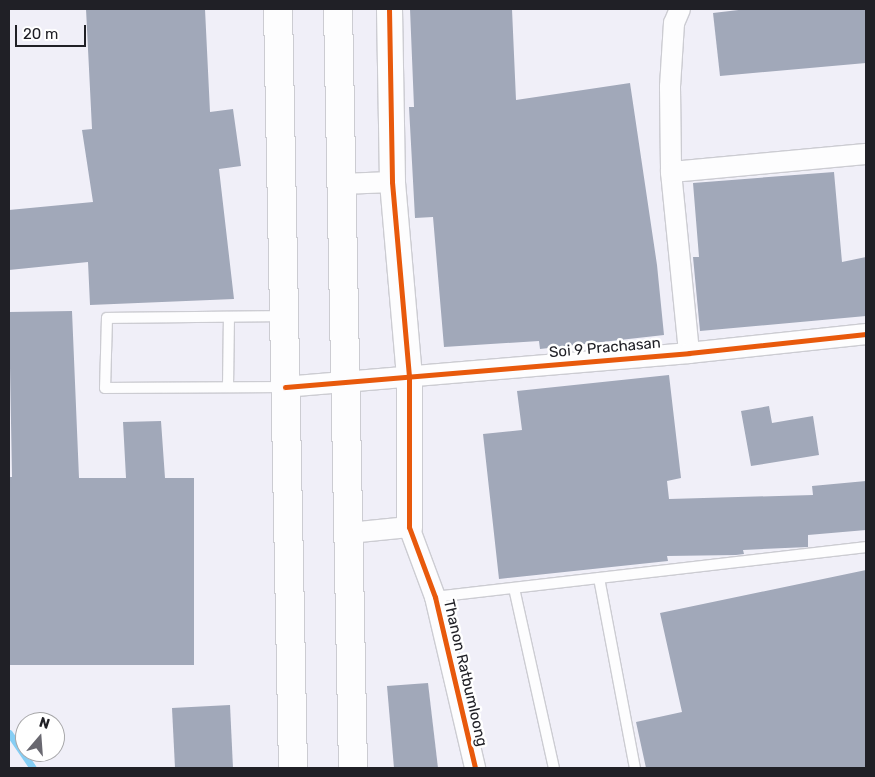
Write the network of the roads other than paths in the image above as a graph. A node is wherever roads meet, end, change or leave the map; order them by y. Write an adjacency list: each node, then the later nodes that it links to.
1 (278, 9): 9 (main road)
2 (338, 9): 8 (main road)
3 (389, 9): 7 (street)
4 (680, 9): 6 (street)
5 (866, 154): 6 (street)
6 (670, 172): 12 (street)
7 (392, 182): 8 (street); 13 (street)
8 (341, 184): 14 (main road)
9 (284, 316): 10 (lane); 16 (main road)
10 (229, 317): 15 (lane); 15 (lane)
11 (866, 334): 12 (street, Soi 9 Prachasan)
12 (689, 354): 13 (street, Soi 9 Prachasan)
13 (408, 376): 14 (street, Soi 9 Prachasan); 17 (street)
14 (345, 382): 16 (street, Soi 9 Prachasan); 18 (main road)
15 (228, 387): 16 (lane)
16 (285, 387): 23 (main road)
17 (409, 527): 18 (street); 22 (street, Thanon Ratbumloong)
18 (349, 533): 24 (main road)
19 (866, 548): 20 (lane)
20 (599, 578): 21 (lane); 27 (lane)
21 (514, 588): 22 (lane); 26 (lane)
22 (435, 597): 25 (street, Thanon Ratbumloong)
23 (293, 768)
24 (352, 768)
25 (475, 768)
26 (554, 768)
27 (635, 768)

